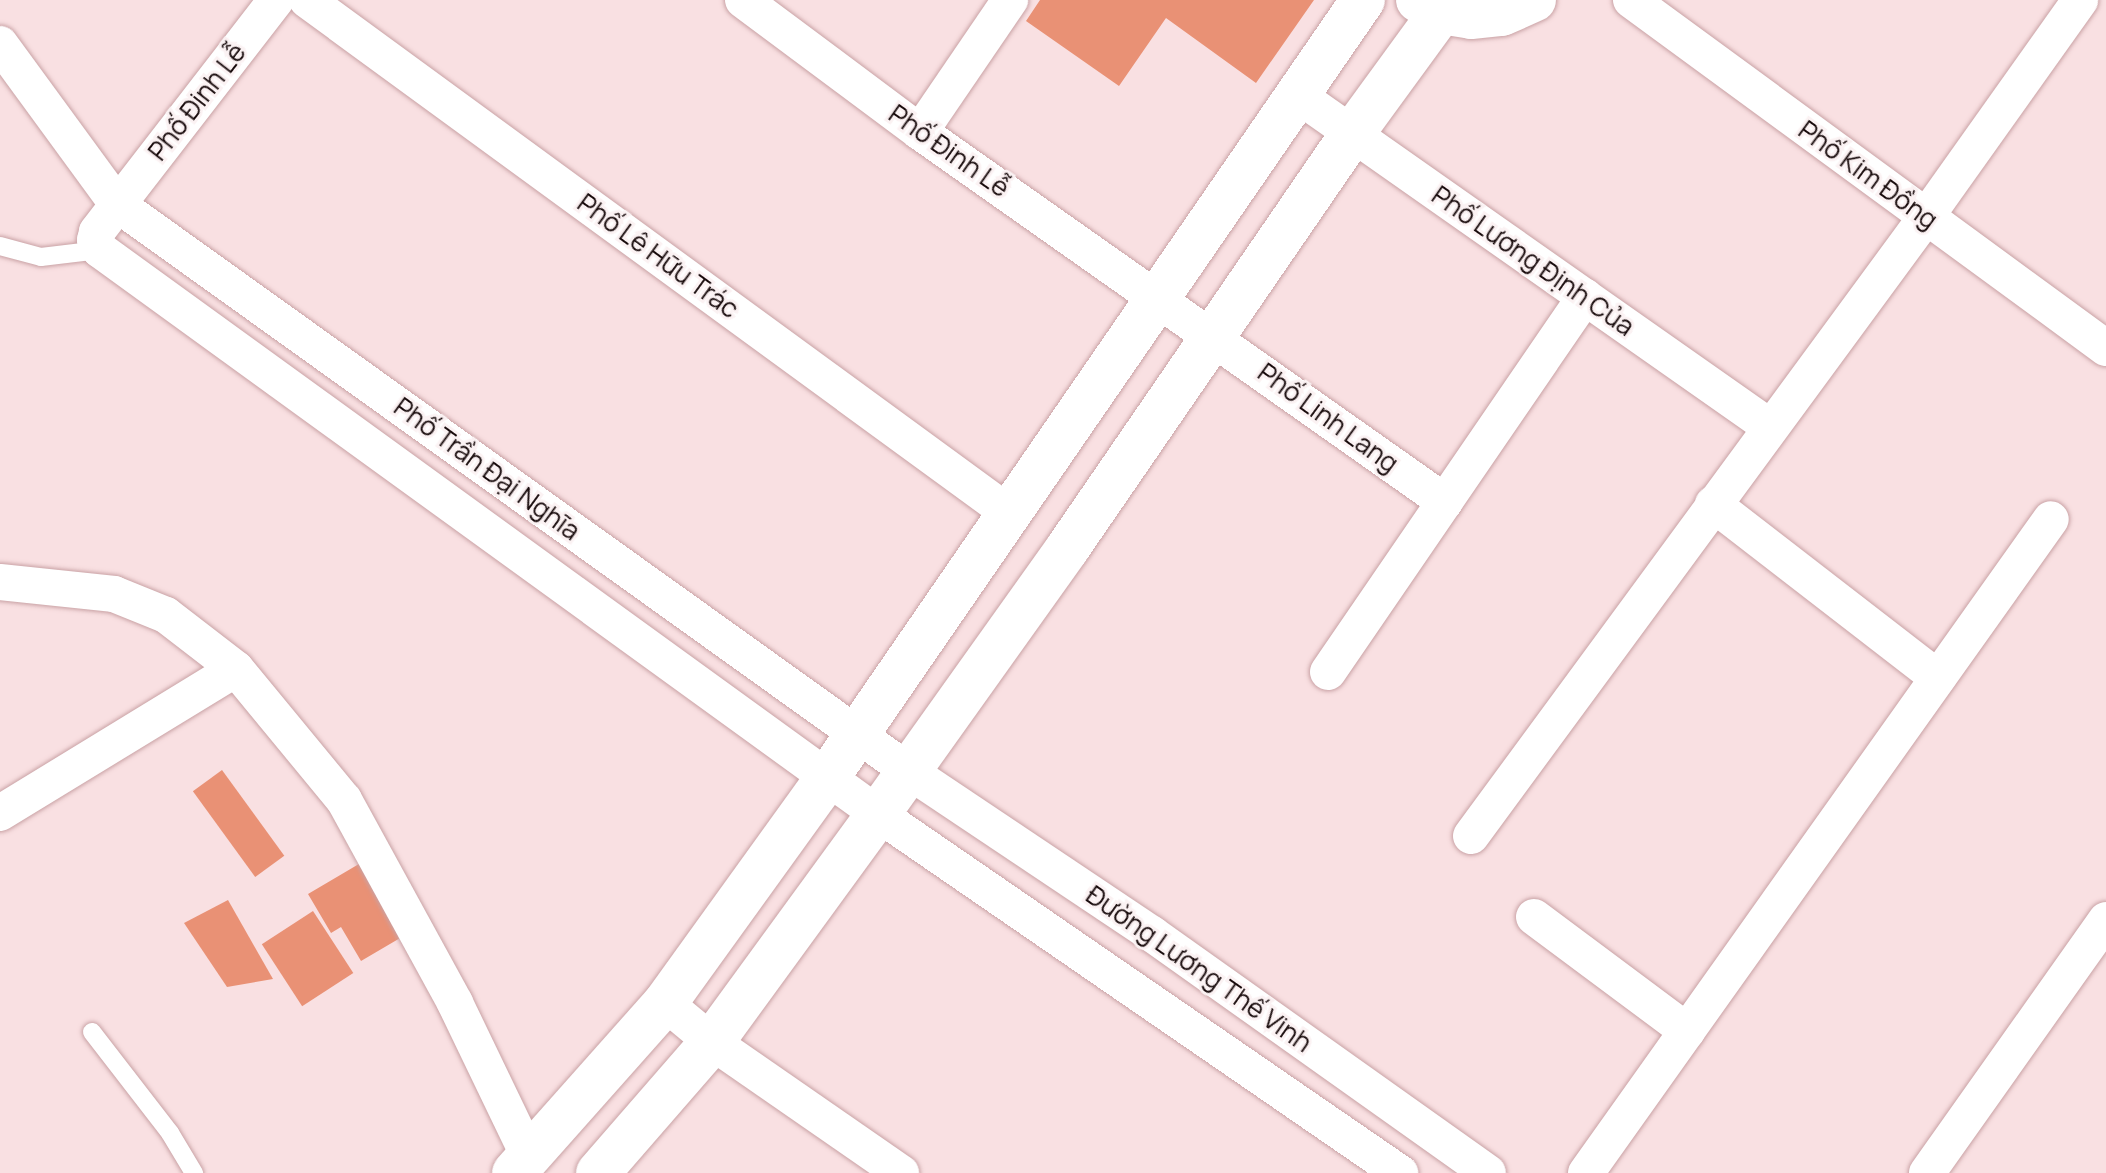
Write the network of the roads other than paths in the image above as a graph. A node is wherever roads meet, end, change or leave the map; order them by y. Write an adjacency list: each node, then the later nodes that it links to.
1 (276, 0): 14 (street, Phố Đinh Lễ)
2 (307, 0): 25 (street, Phố Lê Hữu Trác)
3 (743, 0): 12 (street, Phố Đinh Lễ)
4 (1010, 0): 12 (street)
5 (1363, 0): 11 (street)
6 (1534, 0): 9 (street)
7 (1631, 0): 15 (street, Phố Kim Đồng)
8 (2080, 0): 15 (street)
9 (1429, 6): 13 (street)
10 (0, 44): 14 (street, Phố Trần Đại Nghĩa)
11 (1296, 94): 13 (street, Phố Lương Định Của); 18 (street)
12 (920, 132): 18 (street, Phố Đinh Lễ)
13 (1352, 134): 19 (street, Phố Lương Định Của); 20 (street)
14 (117, 204): 17 (street, Phố Đinh Lễ); 32 (street, Phố Trần Đại Nghĩa)
15 (1926, 217): 21 (street, Phố Kim Đồng); 22 (street)
16 (0, 246): 17 (lane)
17 (100, 250): 34 (street, Phố Trần Đại Nghĩa)
18 (1159, 297): 20 (street, Phố Đinh Lễ); 25 (street)
19 (1585, 297): 22 (street, Phố Lương Định Của); 23 (street)
20 (1211, 334): 23 (street, Phố Linh Lang); 27 (street)
21 (2106, 348)
22 (1770, 427): 24 (street)
23 (1445, 502): 30 (street)
24 (1713, 504): 31 (street); 37 (street)
25 (1009, 513): 27 (street); 32 (street)
26 (2051, 519): 31 (street)
27 (1067, 549): 33 (street)
28 (0, 582): 29 (street)
29 (236, 669): 35 (street); 46 (street)
30 (1328, 672)
31 (1938, 678): 43 (street)
32 (856, 734): 33 (street, Phố Trần Đại Nghĩa); 34 (street)
33 (907, 770): 36 (street); 40 (street, Đường Lương Thế Vinh)
34 (827, 778): 36 (street, Phố Trần Đại Nghĩa); 42 (street)
35 (0, 813)
36 (878, 814): 41 (street, Đường Lương Thế Vinh); 45 (street)
37 (1471, 836)
38 (1534, 917): 43 (street)
39 (2106, 920): 53 (street)
40 (1152, 934): 41 (street); 51 (street, Đường Lương Thế Vinh)
41 (1121, 979): 50 (street, Đường Lương Thế Vinh)
42 (665, 1003): 45 (street); 46 (street)
43 (1687, 1031): 52 (street)
44 (92, 1032): 47 (lane)
45 (712, 1042): 48 (street); 49 (street)
46 (521, 1164)
47 (194, 1173)
48 (598, 1173)
49 (901, 1173)
50 (1400, 1173)
51 (1488, 1173)
52 (1586, 1173)
53 (1927, 1173)

